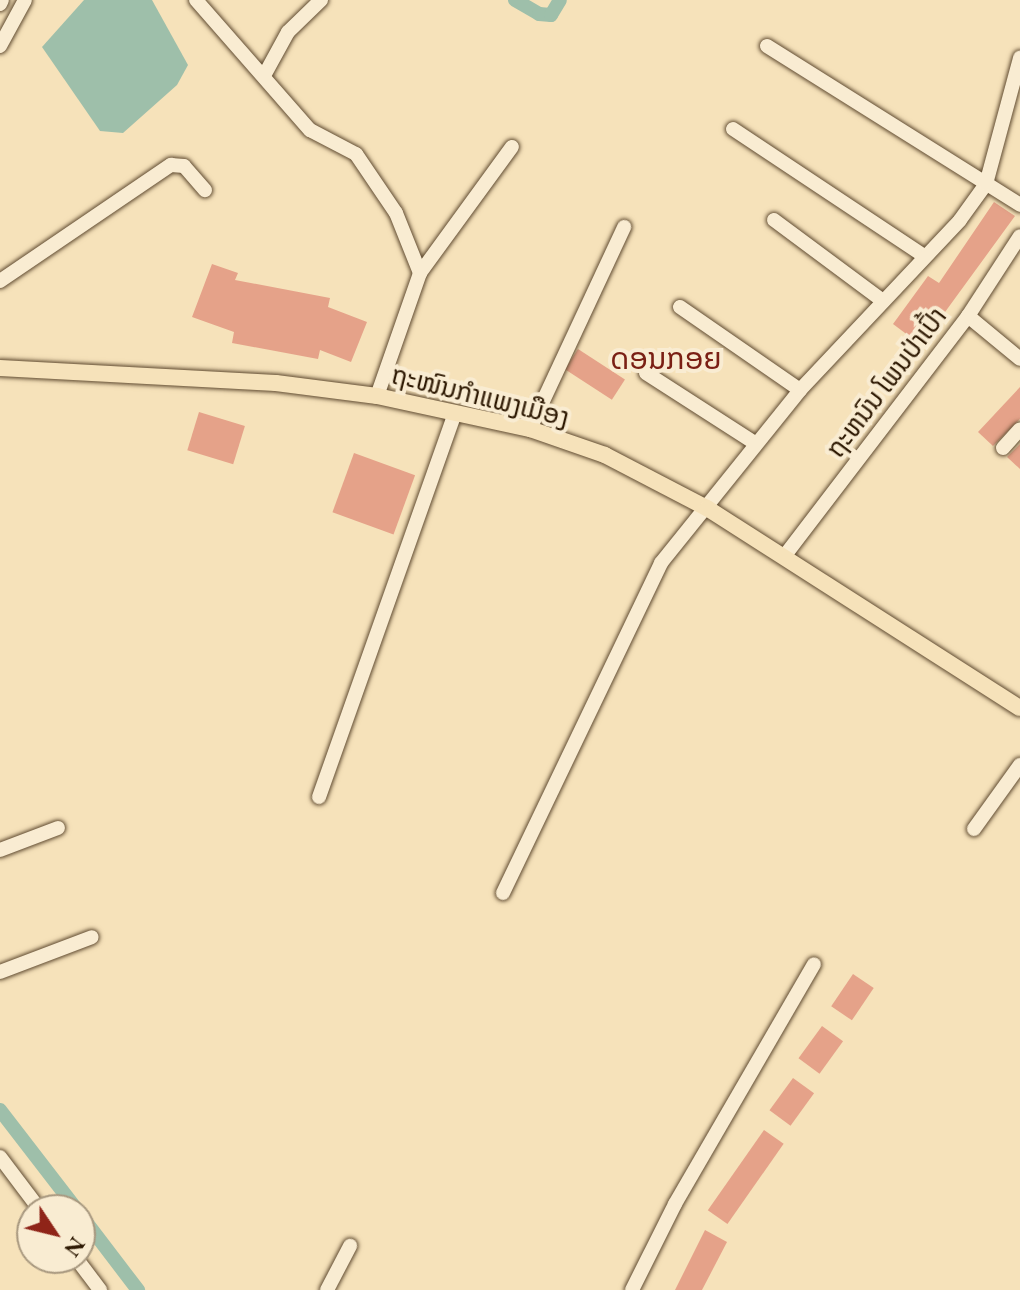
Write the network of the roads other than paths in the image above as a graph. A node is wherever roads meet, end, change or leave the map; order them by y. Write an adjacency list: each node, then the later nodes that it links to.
1 (25, 0): 4 (street)
2 (196, 0): 7 (street)
3 (321, 0): 7 (street)
4 (0, 46)
5 (767, 46): 10 (street)
6 (1020, 58): 10 (street)
7 (265, 74): 17 (street)
8 (733, 129): 16 (street)
9 (512, 147): 17 (street)
10 (986, 184): 12 (street); 16 (street)
11 (205, 190): 18 (street)
12 (1020, 205)
13 (774, 220): 19 (street)
14 (624, 227): 28 (street)
15 (1020, 236): 21 (street, ຖະຫນົນ ໂພນປ່າເປົ້າ)
16 (924, 256): 19 (street)
17 (420, 273): 26 (street)
18 (0, 281)
19 (883, 301): 25 (street)
20 (680, 307): 25 (street)
21 (968, 316): 22 (street); 33 (street, ຖະຫນົນ ໂພນປ່າເປົ້າ)
22 (1020, 359)
23 (0, 368): 26 (main road, ຖະໜົນກຳແພງເມືອງ)
24 (646, 373): 30 (street)
25 (800, 390): 30 (street)
26 (377, 396): 27 (main road, ຖະໜົນກຳແພງເມືອງ)
27 (455, 412): 28 (main road, ຖະໜົນກຳແພງເມືອງ); 36 (street)
28 (530, 429): 32 (main road, ຖະໜົນກຳແພງເມືອງ)
29 (1020, 429): 31 (street)
30 (756, 444): 32 (street)
31 (1003, 448)
32 (707, 508): 33 (main road, ຖະໜົນກຳແພງເມືອງ); 40 (street)
33 (786, 554): 34 (main road, ຖະໜົນກຳແພງເມືອງ)
34 (1020, 708)
35 (1020, 765): 38 (street)
36 (319, 797)
37 (58, 828): 39 (street)
38 (974, 829)
39 (0, 850)
40 (503, 893)
41 (92, 937): 43 (street)
42 (814, 964): 48 (street)
43 (0, 972)
44 (0, 1157): 45 (street)
45 (28, 1194)
46 (350, 1246): 47 (street)
47 (327, 1290)
48 (632, 1290)

